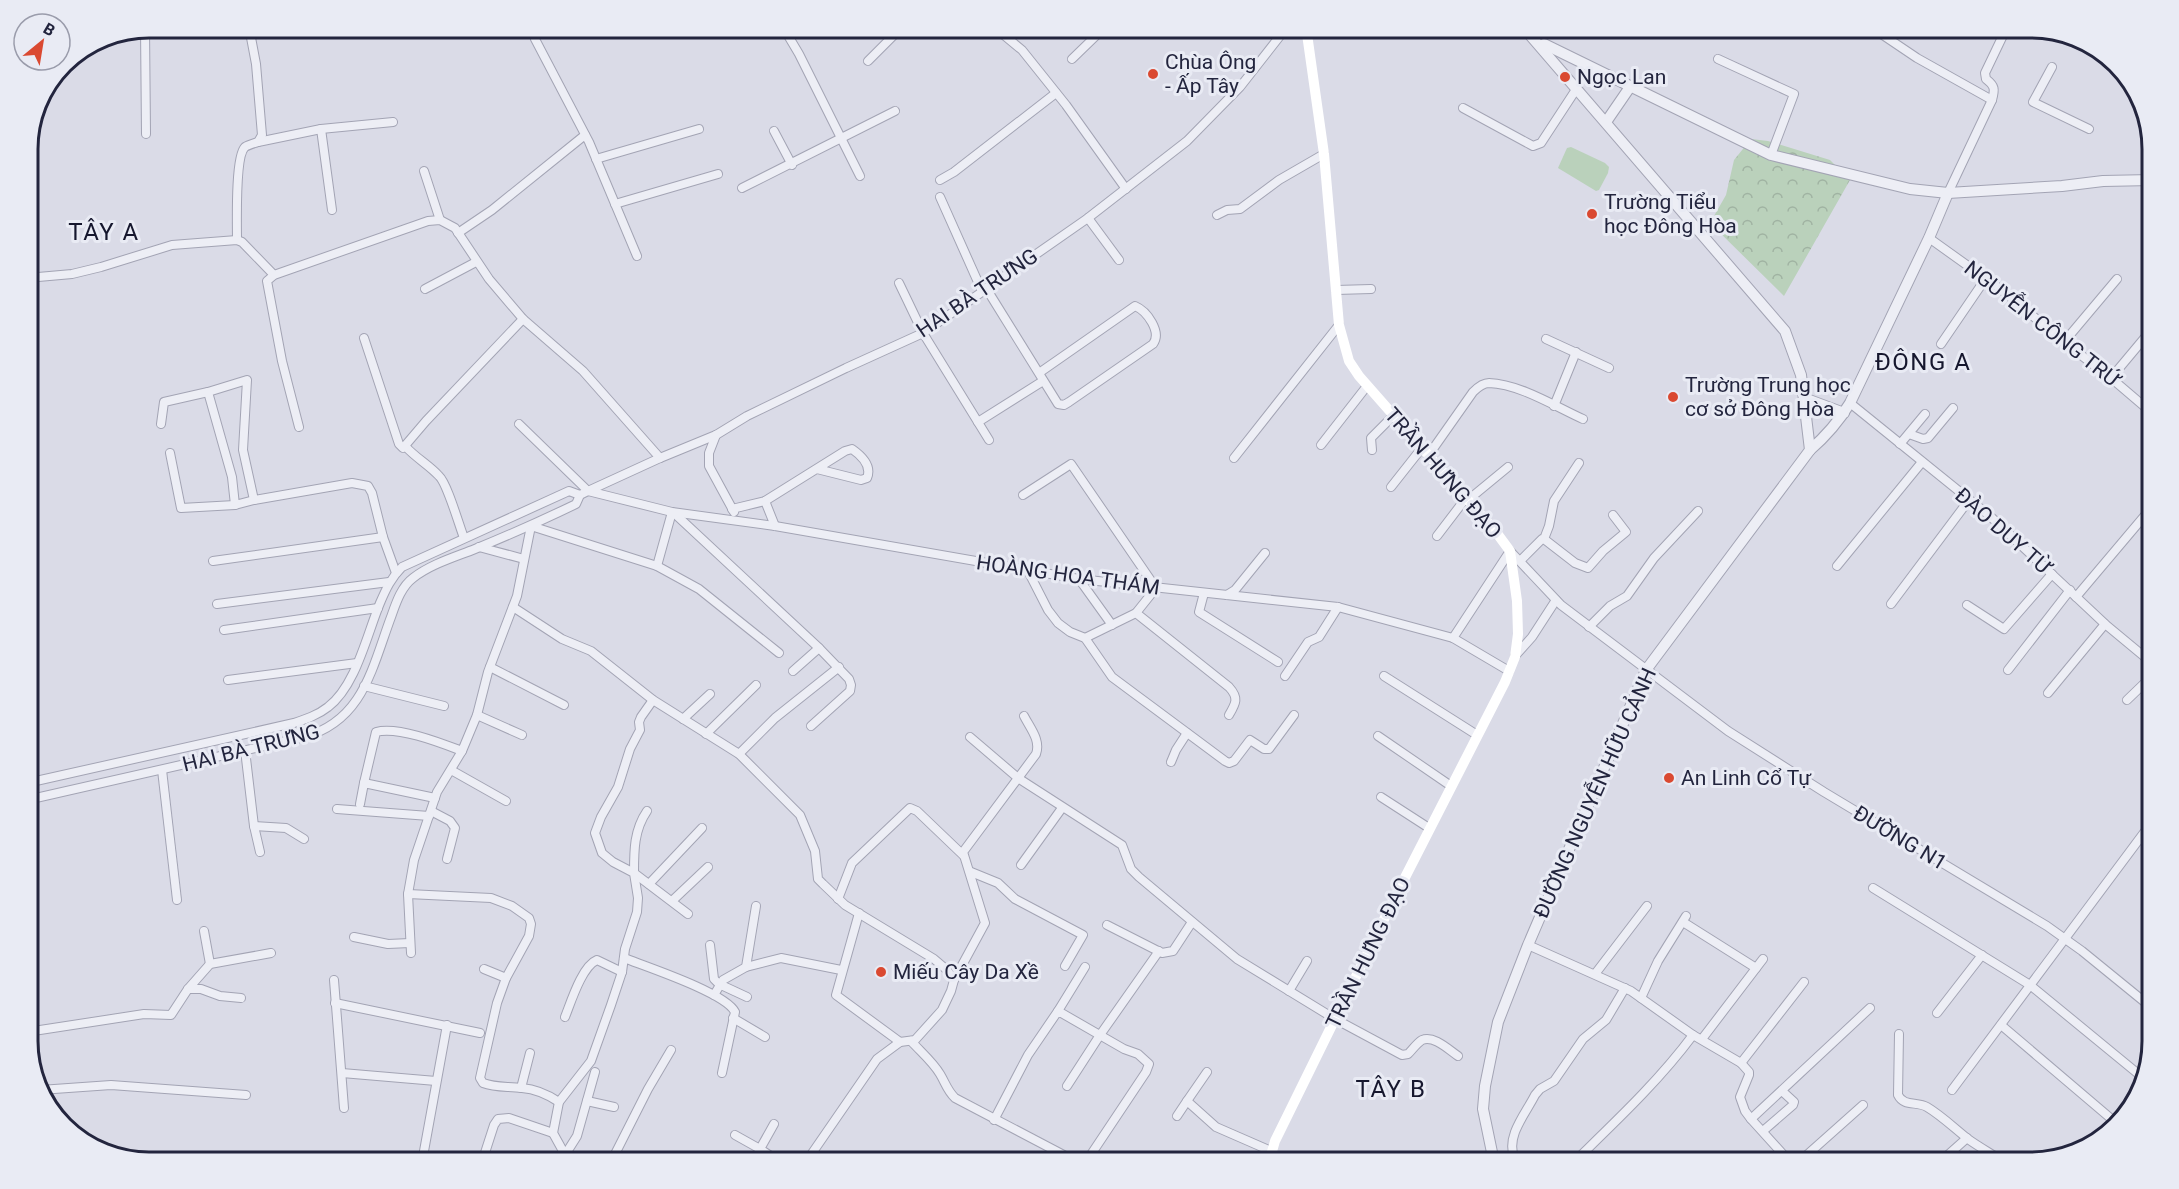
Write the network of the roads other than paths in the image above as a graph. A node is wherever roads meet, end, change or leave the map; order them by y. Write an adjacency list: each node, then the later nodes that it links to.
1 (145, 38): 29 (street)
2 (251, 38): 32 (street)
3 (535, 38): 30 (street)
4 (790, 38): 31 (street)
5 (891, 38): 15 (street)
6 (1007, 38): 19 (street)
7 (1094, 38): 13 (street)
8 (1278, 38): 43 (street, HAI BÀ TRƯNG)
9 (1308, 38): 33 (main road, TRẦN HƯNG ĐẠO)
10 (1887, 38): 20 (street)
11 (2002, 38): 20 (street)
12 (1537, 40): 17 (street); 18 (street)
13 (1072, 59)
14 (1718, 59): 34 (street)
15 (868, 60)
16 (2052, 67): 27 (street)
17 (1630, 87): 24 (street); 34 (street)
18 (1577, 88): 21 (street); 24 (street)
19 (1056, 93): 40 (street); 43 (street)
20 (1992, 100): 44 (street)
21 (1462, 108)
22 (895, 111): 31 (street)
23 (393, 122): 25 (street)
24 (1606, 122): 80 (street)
25 (321, 129): 32 (street); 47 (street)
26 (699, 129): 35 (street)
27 (2089, 129)
28 (774, 131): 36 (street)
29 (146, 134)
30 (585, 135): 35 (street); 51 (street)
31 (842, 138): 36 (street); 39 (street)
32 (258, 142): 53 (street)
33 (1324, 154): 48 (street); 65 (main road, TRẦN HƯNG ĐẠO)
34 (1771, 155): 44 (street)
35 (596, 159): 46 (street)
36 (792, 165): 42 (street)
37 (424, 171): 50 (street)
38 (718, 174): 46 (street)
39 (860, 176)
40 (940, 180)
41 (2141, 180): 44 (street)
42 (742, 189)
43 (1126, 189): 49 (street, HAI BÀ TRƯNG)
44 (1948, 193): 52 (street, ĐƯỜNG NGUYỄN HỮU CẢNH)
45 (940, 197): 64 (street)
46 (615, 204): 54 (street)
47 (332, 210)
48 (1217, 215)
49 (1088, 218): 55 (street); 64 (street, HAI BÀ TRƯNG)
50 (440, 220): 51 (street); 57 (street)
51 (458, 233): 56 (street)
52 (1929, 238): 59 (street, NGUYỄN CÔNG TRỨ); 81 (street, ĐƯỜNG NGUYỄN HỮU CẢNH)
53 (237, 240): 57 (street); 58 (street)
54 (637, 255)
55 (1119, 260)
56 (476, 261): 62 (street); 66 (street)
57 (274, 275): 92 (street)
58 (38, 277)
59 (1986, 278): 71 (street, NGUYỄN CÔNG TRỨ); 73 (street)
60 (2117, 279): 71 (street)
61 (899, 283): 68 (street)
62 (425, 289)
63 (1371, 289): 65 (street)
64 (984, 290): 68 (street, HAI BÀ TRƯNG); 76 (street)
65 (1336, 290): 67 (main road, TRẦN HƯNG ĐẠO)
66 (523, 319): 98 (street); 103 (street)
67 (1339, 325): 78 (main road, TRẦN HƯNG ĐẠO); 104 (street)
68 (923, 333): 89 (street); 94 (street, HAI BÀ TRƯNG)
69 (364, 338): 98 (street)
70 (1546, 339): 74 (street)
71 (2064, 342): 77 (street, NGUYỄN CÔNG TRỨ)
72 (2141, 342): 77 (street)
73 (1941, 344)
74 (1576, 352): 75 (street); 83 (street)
75 (1609, 368)
76 (1041, 377): 76 (street); 89 (street)
77 (2111, 378): 82 (street, NGUYỄN CÔNG TRỨ)
78 (1367, 386): 87 (main road, TRẦN HƯNG ĐẠO); 97 (street)
79 (208, 392): 90 (street); 115 (street); 118 (street)
80 (1804, 398): 85 (street); 100 (street)
81 (1850, 403): 85 (street, ĐƯỜNG NGUYỄN HỮU CẢNH); 96 (street, ĐÀO DUY TỪ)
82 (2141, 404)
83 (1554, 406): 88 (street); 102 (street)
84 (1953, 408): 93 (street)
85 (1844, 413): 100 (street, ĐƯỜNG NGUYỄN HỮU CẢNH)
86 (1925, 414): 93 (street)
87 (1393, 416): 99 (street); 102 (main road, TRẦN HƯNG ĐẠO)
88 (1583, 419)
89 (978, 422): 95 (street)
90 (161, 424)
91 (519, 424): 111 (street)
92 (299, 427)
93 (1909, 434): 96 (street)
94 (716, 435): 103 (street, HAI BÀ TRƯNG); 119 (street)
95 (990, 440)
96 (1900, 444): 105 (street, ĐÀO DUY TỪ)
97 (1321, 446)
98 (406, 447): 129 (street)
99 (1372, 450)
100 (1810, 450): 170 (street, ĐƯỜNG NGUYỄN HỮU CẢNH)
101 (170, 453): 118 (street)
102 (1424, 453): 110 (street); 114 (main road, TRẦN HƯNG ĐẠO)
103 (660, 458): 109 (street, HAI BÀ TRƯNG)
104 (1234, 458)
105 (1922, 462): 116 (street, ĐÀO DUY TỪ); 138 (street)
106 (1579, 463): 130 (street)
107 (1508, 467): 114 (street)
108 (817, 470): 108 (street); 117 (street)
109 (615, 478): 111 (street, HAI BÀ TRƯNG); 113 (street)
110 (1391, 488)
111 (584, 493): 113 (street, HOÀNG HOA THÁM); 125 (street, HAI BÀ TRƯNG); 129 (street, HAI BÀ TRƯNG)
112 (1023, 495): 144 (street)
113 (619, 498): 121 (street, HOÀNG HOA THÁM)
114 (1467, 499): 127 (street); 132 (main road, TRẦN HƯNG ĐẠO)
115 (254, 500): 118 (street); 128 (street)
116 (1970, 500): 141 (street, ĐÀO DUY TỪ); 150 (street)
117 (765, 501): 119 (street); 126 (street)
118 (235, 504)
119 (732, 509): 124 (street)
120 (1698, 511): 158 (street)
121 (673, 513): 124 (street, HOÀNG HOA THÁM); 137 (street); 162 (street)
122 (1613, 515): 130 (street)
123 (2141, 519): 146 (street)
124 (737, 521): 126 (street, HOÀNG HOA THÁM)
125 (531, 526): 131 (street, HAI BÀ TRƯNG); 134 (street); 137 (street)
126 (775, 526): 139 (street, HOÀNG HOA THÁM)
127 (1437, 536)
128 (383, 537): 135 (street); 140 (street)
129 (464, 538): 140 (street, HAI BÀ TRƯNG)
130 (1544, 539): 136 (street)
131 (479, 547): 134 (street); 178 (street, HAI BÀ TRƯNG)
132 (1510, 551): 136 (street, ĐƯỜNG N1); 161 (street); 165 (main road, TRẦN HƯNG ĐẠO)
133 (1265, 554): 147 (street)
134 (524, 559): 154 (street)
135 (213, 561)
136 (1520, 561): 148 (street, ĐƯỜNG N1)
137 (657, 566): 163 (street)
138 (1837, 566)
139 (1028, 572): 142 (street, HOÀNG HOA THÁM); 160 (street)
140 (396, 573): 143 (street, HAI BÀ TRƯNG)
141 (2052, 574): 146 (street, ĐÀO DUY TỪ); 151 (street)
142 (1079, 579): 144 (street, HOÀNG HOA THÁM); 157 (street)
143 (389, 582): 149 (street); 153 (street, HAI BÀ TRƯNG)
144 (1156, 588): 145 (street, HOÀNG HOA THÁM); 155 (street)
145 (1204, 593): 147 (street, HOÀNG HOA THÁM); 166 (street)
146 (2073, 593): 156 (street, ĐÀO DUY TỪ); 171 (street)
147 (1227, 594): 152 (street, HOÀNG HOA THÁM)
148 (1556, 600): 158 (street, ĐƯỜNG N1); 165 (street)
149 (216, 604)
150 (1891, 604)
151 (1967, 605)
152 (1338, 607): 161 (street, HOÀNG HOA THÁM); 174 (street)
153 (378, 608): 159 (street); 167 (street, HAI BÀ TRƯNG)
154 (513, 608): 168 (street); 182 (street)
155 (1136, 613): 157 (street); 187 (street)
156 (2105, 624): 164 (street, ĐÀO DUY TỪ); 180 (street)
157 (1112, 625): 160 (street)
158 (1588, 627): 170 (street, ĐƯỜNG N1)
159 (224, 630)
160 (1085, 638): 192 (street)
161 (1453, 638): 173 (street, HOÀNG HOA THÁM)
162 (819, 648): 169 (street); 172 (street)
163 (779, 652)
164 (2142, 654)
165 (1515, 657): 173 (main road, TRẦN HƯNG ĐẠO)
166 (1278, 662)
167 (357, 663): 176 (street); 205 (street, HAI BÀ TRƯNG)
168 (490, 667): 184 (street); 186 (street)
169 (839, 667): 191 (street); 200 (street)
170 (1646, 670): 243 (street, ĐƯỜNG N1); 246 (street, ĐƯỜNG NGUYỄN HỮU CẢNH)
171 (2008, 670)
172 (793, 671)
173 (1509, 671): 195 (main road, TRẦN HƯNG ĐẠO)
174 (1285, 676)
175 (1384, 676): 195 (street)
176 (228, 680)
177 (756, 685): 193 (street)
178 (364, 686): 185 (street); 198 (street, HAI BÀ TRƯNG)
179 (2142, 686): 183 (street)
180 (2048, 693)
181 (710, 694): 190 (street)
182 (652, 700): 190 (street); 228 (street)
183 (2127, 700)
184 (564, 705)
185 (444, 706)
186 (477, 714): 194 (street); 199 (street)
187 (1229, 715)
188 (1294, 715): 192 (street)
189 (1024, 716): 204 (street)
190 (683, 719): 193 (street)
191 (810, 726)
192 (1187, 733): 201 (street)
193 (706, 734): 200 (street)
194 (522, 735)
195 (1477, 735): 207 (main road, TRẦN HƯNG ĐẠO)
196 (1378, 736): 207 (street)
197 (970, 737): 204 (street)
198 (245, 750): 202 (street, HAI BÀ TRƯNG); 217 (street)
199 (462, 751): 203 (street); 206 (street)
200 (739, 754): 232 (street)
201 (1170, 762)
202 (162, 770): 209 (street, HAI BÀ TRƯNG); 233 (street)
203 (451, 770): 210 (street); 211 (street)
204 (1018, 778): 213 (street); 223 (street)
205 (38, 781)
206 (364, 783): 210 (street); 212 (street)
207 (1450, 786): 219 (main road, TRẦN HƯNG ĐẠO)
208 (1381, 796): 219 (street)
209 (38, 798)
210 (435, 798): 216 (street)
211 (506, 801)
212 (360, 804)
213 (1062, 808): 225 (street); 239 (street)
214 (337, 810): 216 (street)
215 (647, 811): 228 (street)
216 (430, 814): 224 (street); 231 (street)
217 (254, 826): 221 (street); 222 (street)
218 (702, 828): 229 (street)
219 (1429, 828): 283 (main road, TRẦN HƯNG ĐẠO)
220 (2142, 836): 243 (street)
221 (304, 839)
222 (260, 852)
223 (963, 855): 227 (street); 232 (street)
224 (447, 859)
225 (1021, 865)
226 (708, 867): 234 (street)
227 (971, 872): 255 (street); 265 (street)
228 (634, 873): 229 (street); 251 (street)
229 (649, 884): 234 (street)
230 (1873, 888): 250 (street)
231 (408, 894): 244 (street); 263 (street)
232 (838, 899): 237 (street)
233 (177, 900)
234 (672, 901): 238 (street)
235 (756, 906): 256 (street)
236 (1647, 906): 262 (street)
237 (859, 913): 260 (street); 265 (street)
238 (688, 914)
239 (1192, 922): 247 (street); 271 (street)
240 (1107, 925): 247 (street)
241 (204, 931): 254 (street)
242 (354, 937): 244 (street)
243 (2065, 938): 268 (street); 276 (street, ĐƯỜNG N1)
244 (410, 943): 249 (street)
245 (710, 945): 267 (street)
246 (1528, 945): 262 (street); 337 (street, ĐƯỜNG NGUYỄN HỮU CẢNH)
247 (1159, 951): 289 (street)
248 (271, 953): 254 (street)
249 (411, 953)
250 (1982, 955): 268 (street); 280 (street)
251 (624, 958): 261 (street); 272 (street)
252 (1763, 959): 258 (street)
253 (1307, 961): 271 (street)
254 (210, 964): 270 (street)
255 (1065, 966)
256 (746, 967): 260 (street); 267 (street)
257 (1085, 967): 279 (street)
258 (1756, 968): 275 (street); 291 (street)
259 (484, 969): 263 (street)
260 (841, 970): 293 (street)
261 (622, 972): 281 (street); 312 (street)
262 (1595, 974): 269 (street)
263 (506, 978): 305 (street)
264 (334, 980): 277 (street)
265 (954, 980): 292 (street)
266 (1804, 982): 297 (street)
267 (719, 984): 272 (street); 273 (street)
268 (2030, 985): 285 (street); 302 (street)
269 (1625, 988): 275 (street); 338 (street)
270 (188, 989): 274 (street); 286 (street)
271 (1289, 991): 283 (street)
272 (714, 995): 282 (street)
273 (747, 997)
274 (241, 998)
275 (1641, 998): 291 (street)
276 (2142, 1000)
277 (335, 1003): 284 (street); 300 (street)
278 (1870, 1008): 308 (street)
279 (1058, 1011): 289 (street); 319 (street)
280 (1937, 1013)
281 (565, 1017)
282 (733, 1018): 290 (street); 301 (street)
283 (1335, 1019): 296 (street); 336 (main road, TRẦN HƯNG ĐẠO)
284 (447, 1025): 287 (street); 303 (street)
285 (2001, 1025): 307 (street); 317 (street)
286 (38, 1030)
287 (480, 1033)
288 (1899, 1034): 324 (street)
289 (1100, 1035): 304 (street); 334 (street)
290 (765, 1037)
291 (1698, 1037): 297 (street); 339 (street)
292 (911, 1041): 293 (street); 319 (street)
293 (900, 1042): 332 (street)
294 (672, 1050): 330 (street)
295 (530, 1053): 305 (street)
296 (1458, 1056)
297 (1741, 1063): 318 (street)
298 (595, 1072): 310 (street)
299 (1207, 1072): 311 (street)
300 (342, 1073): 303 (street); 315 (street)
301 (722, 1073)
302 (2137, 1073)
303 (436, 1081): 326 (street)
304 (1067, 1086)
305 (521, 1088): 312 (street)
306 (49, 1089): 309 (street)
307 (1952, 1090)
308 (1782, 1091): 318 (street); 321 (street)
309 (246, 1095)
310 (587, 1101): 314 (street); 329 (street)
311 (1187, 1101): 316 (street); 335 (street)
312 (559, 1102): 322 (street)
313 (1863, 1105): 341 (street)
314 (614, 1107)
315 (344, 1108)
316 (1177, 1116)
317 (2110, 1118)
318 (1751, 1119): 321 (street)
319 (994, 1120): 333 (street)
320 (774, 1124): 325 (street)
321 (1762, 1131): 340 (street)
322 (553, 1133): 327 (street); 328 (street)
323 (735, 1135): 325 (street)
324 (1967, 1138): 342 (street); 343 (street)
325 (760, 1149): 331 (street)
326 (424, 1152)
327 (485, 1152)
328 (563, 1152)
329 (570, 1152)
330 (616, 1152)
331 (765, 1152)
332 (814, 1152)
333 (1057, 1152)
334 (1093, 1152)
335 (1263, 1152)
336 (1272, 1152)
337 (1492, 1152)
338 (1512, 1152)
339 (1584, 1152)
340 (1780, 1152)
341 (1810, 1152)
342 (1951, 1152)
343 (1989, 1152)

